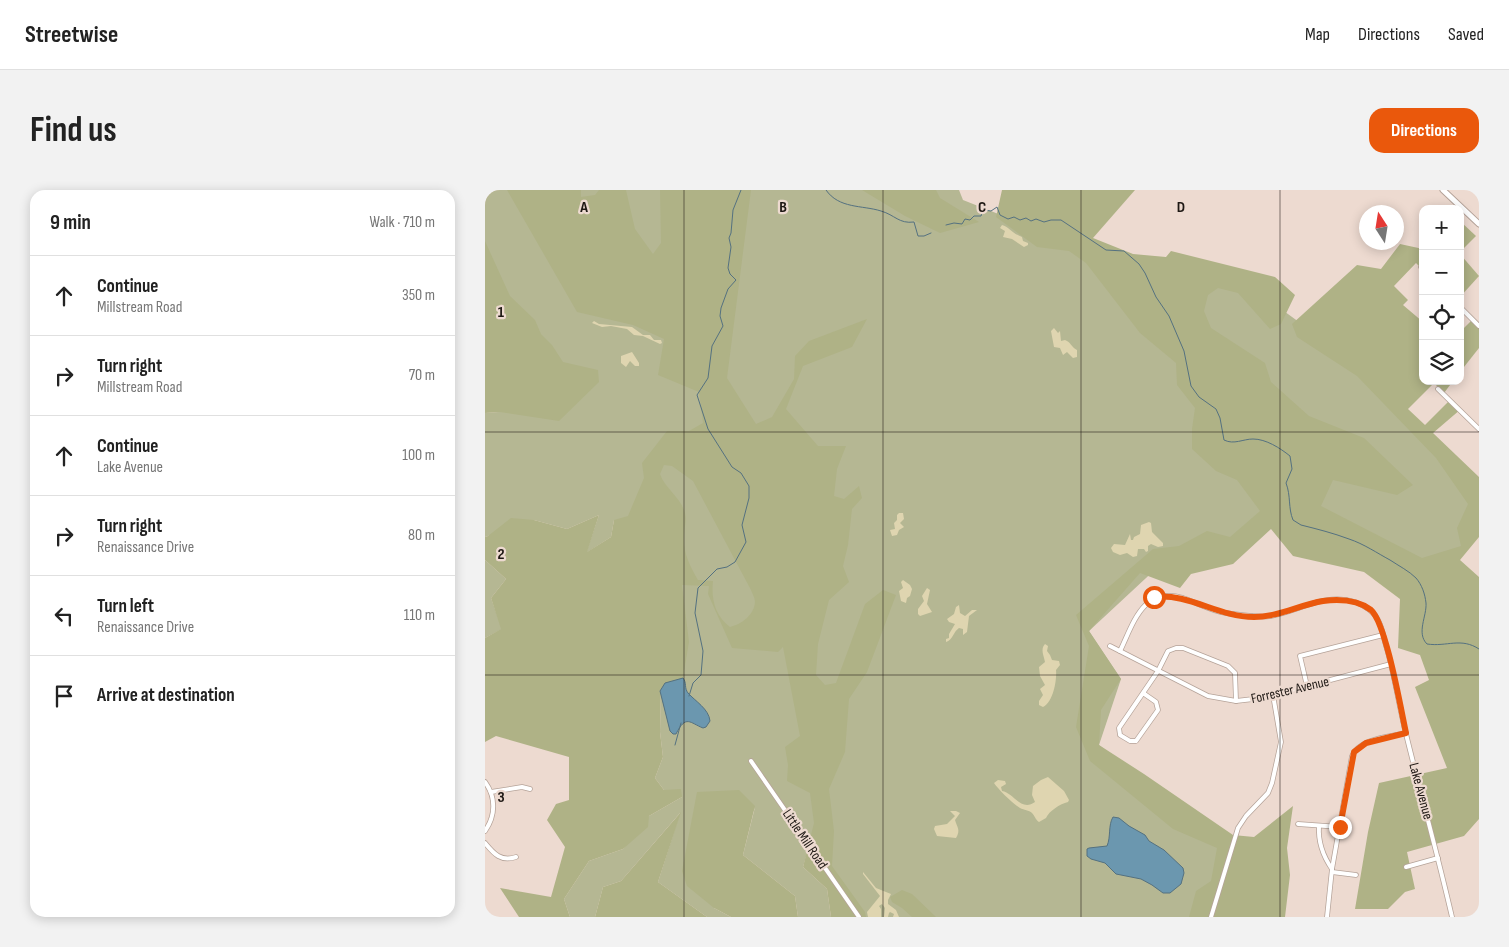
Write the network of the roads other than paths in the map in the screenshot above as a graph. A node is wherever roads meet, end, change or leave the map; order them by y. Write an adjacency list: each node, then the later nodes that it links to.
1 (1443, 190): 2 (street)
2 (1479, 224)
3 (1464, 311): 4 (street)
4 (1479, 326)
5 (1438, 389): 6 (street)
6 (1479, 429)
7 (1383, 635): 9 (street, Lake Avenue); 10 (street, Lake Avenue); 12 (street)
8 (1110, 646): 9 (street, Forrester Avenue)
9 (1120, 651): 11 (street, Forrester Avenue)
10 (1391, 664): 12 (street, Forrester Avenue); 16 (street, Lake Avenue)
11 (1158, 670): 13 (street); 15 (street, Forrester Avenue); 15 (street)
12 (1307, 686): 14 (street, Forrester Avenue)
13 (1143, 693): 13 (street)
14 (1273, 695): 15 (street, Forrester Avenue); 32 (street)
15 (1236, 701)
16 (1406, 733): 23 (street); 27 (street, Lake Avenue)
17 (751, 760): 31 (street, Little Mill Road)
18 (485, 782): 20 (street)
19 (530, 789): 20 (street)
20 (491, 792): 24 (street)
21 (1298, 824): 22 (street)
22 (1319, 826): 23 (street); 29 (street)
23 (1340, 827): 29 (street)
24 (485, 830)
25 (485, 844): 26 (street)
26 (517, 857)
27 (1438, 858): 28 (street); 34 (street, Lake Avenue)
28 (1406, 867)
29 (1332, 870): 30 (street); 33 (street)
30 (1356, 875)
31 (859, 917)
32 (1211, 917)
33 (1327, 917)
34 (1452, 917)

